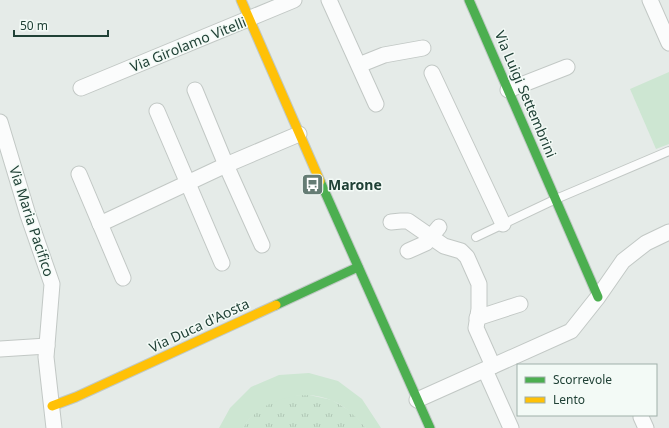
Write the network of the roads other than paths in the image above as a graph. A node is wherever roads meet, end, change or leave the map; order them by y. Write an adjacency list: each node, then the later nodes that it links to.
1 (241, 0): 6 (street)
2 (294, 0): 6 (street, Via Girolamo Vitelli)
3 (330, 0): 9 (street)
4 (469, 0): 14 (street, Via Luigi Settembrini)
5 (650, 0): 7 (street)
6 (250, 18): 12 (street, Via Girolamo Vitelli); 18 (street)
7 (667, 33)
8 (423, 48): 9 (street)
9 (359, 65): 15 (street)
10 (566, 67): 14 (street)
11 (432, 73): 26 (street)
12 (81, 88)
13 (195, 90): 20 (street)
14 (508, 90): 23 (street, Via Luigi Settembrini)
15 (376, 104)
16 (157, 111): 22 (street)
17 (0, 122): 38 (street, Via Maria Pacifico)
18 (299, 134): 20 (street); 33 (street)
19 (669, 151): 23 (lane)
20 (226, 166): 22 (street); 30 (street)
21 (79, 174): 25 (street)
22 (188, 182): 25 (street); 32 (street)
23 (556, 199): 26 (lane); 35 (street, Via Luigi Settembrini)
24 (391, 222): 27 (street)
25 (100, 224): 34 (street)
26 (503, 224): 29 (lane)
27 (434, 232): 31 (street); 37 (street)
28 (669, 232): 35 (street)
29 (476, 237)
30 (262, 245)
31 (408, 251)
32 (222, 263)
33 (358, 267): 41 (street); 42 (street, Via Duca d'Aosta)
34 (123, 278)
35 (598, 297): 40 (street)
36 (520, 304): 37 (street)
37 (477, 318): 40 (street)
38 (47, 346): 39 (street); 42 (street, Via Maria Pacifico)
39 (1, 350)
40 (489, 368): 41 (street); 45 (street)
41 (417, 400): 44 (street)
42 (52, 406): 43 (street, Via Maria Pacifico)
43 (54, 428)
44 (430, 428)
45 (511, 428)

